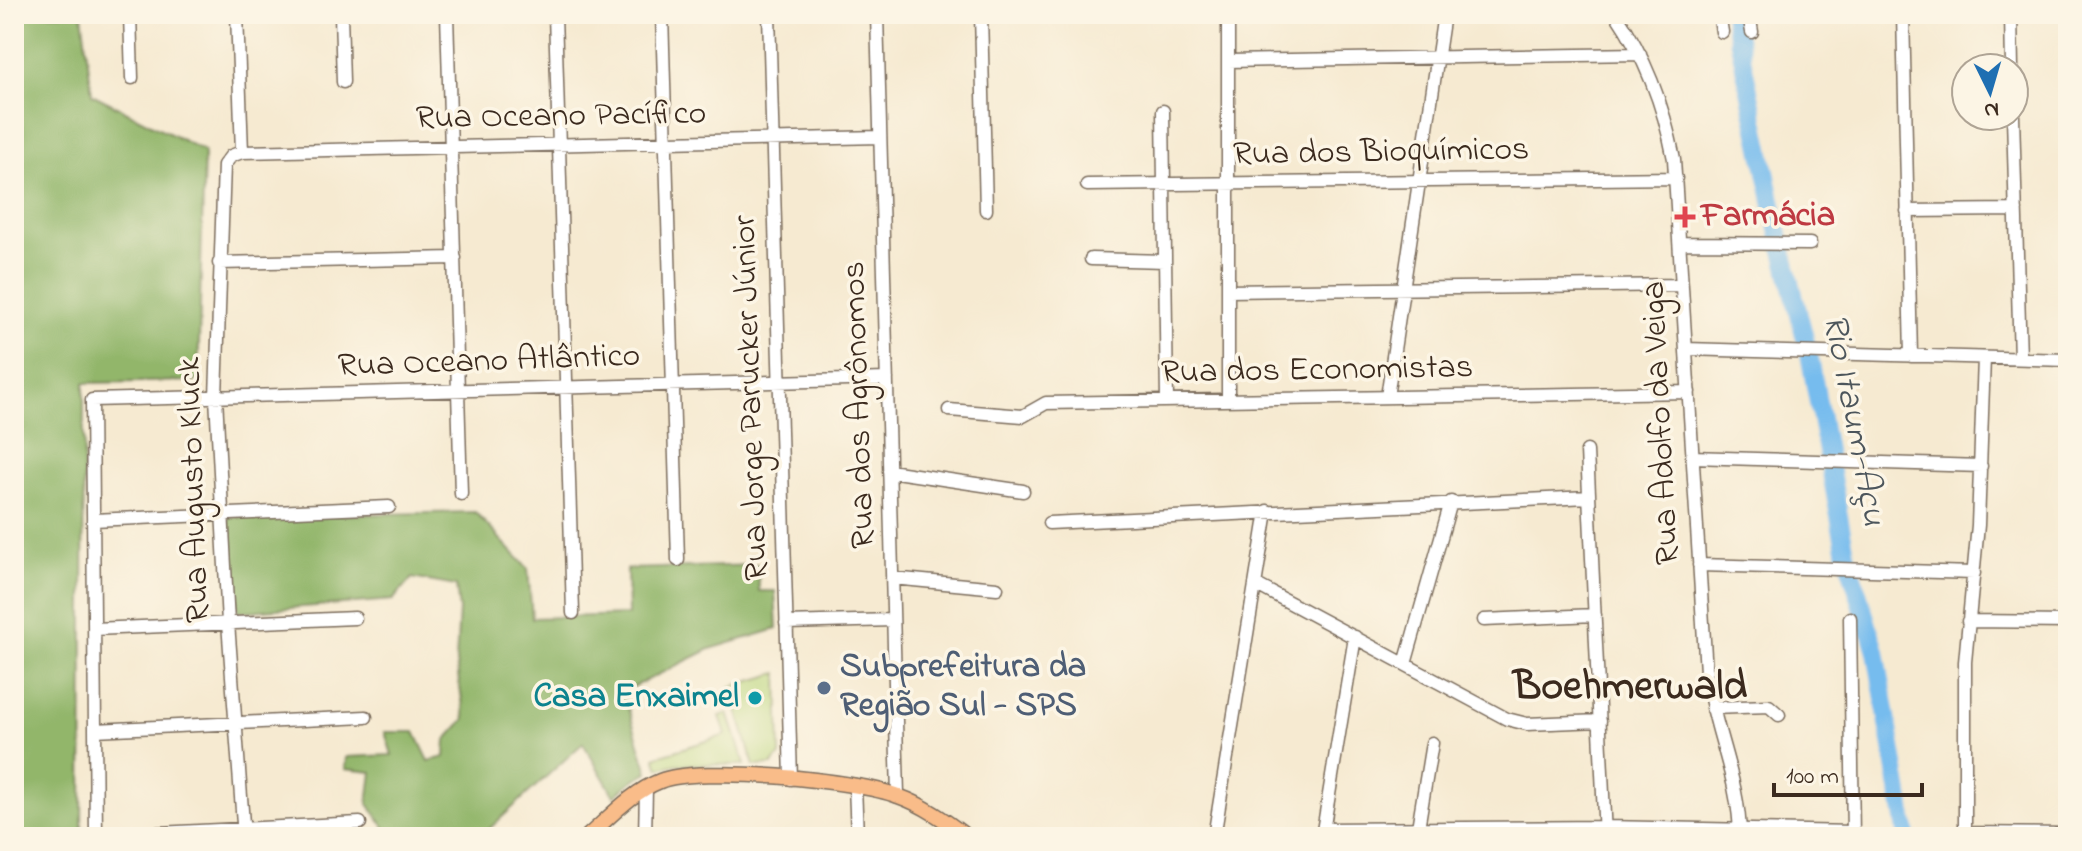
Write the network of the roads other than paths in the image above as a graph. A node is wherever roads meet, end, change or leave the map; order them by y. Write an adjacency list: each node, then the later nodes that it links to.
1 (130, 14): 23 (street)
2 (237, 14): 32 (street)
3 (341, 14): 24 (street)
4 (447, 14): 31 (street)
5 (555, 14): 30 (street)
6 (662, 14): 29 (street)
7 (769, 14): 28 (street, Rua Jorge Parucker Júnior)
8 (877, 14): 27 (street, Rua dos Agrônomos)
9 (981, 14): 38 (street)
10 (1228, 14): 22 (street)
11 (1444, 14): 21 (street)
12 (1616, 14): 20 (street, Rua Adolfo da Veiga)
13 (1719, 14): 17 (street)
14 (1749, 14): 18 (street)
15 (1903, 14): 40 (street)
16 (2011, 14): 19 (street)
17 (1722, 32)
18 (1752, 32)
19 (2012, 52)
20 (1640, 54): 21 (street); 33 (street, Rua Adolfo da Veiga)
21 (1438, 57): 22 (street); 34 (street)
22 (1228, 61): 35 (street)
23 (132, 78)
24 (343, 82)
25 (1163, 111): 36 (street)
26 (2014, 132): 39 (street)
27 (880, 137): 28 (street, Rua Oceano Pacífico); 55 (street, Rua dos Agrônomos)
28 (773, 140): 29 (street, Rua Oceano Pacífico); 56 (street, Rua Jorge Parucker Júnior)
29 (665, 142): 30 (street, Rua Oceano Pacífico); 57 (street)
30 (559, 145): 31 (street, Rua Oceano Pacífico); 58 (street)
31 (451, 147): 32 (street, Rua Oceano Pacífico); 43 (street)
32 (242, 152): 46 (street, Rua Augusto Kluck)
33 (1676, 178): 34 (street, Rua dos Bioquímicos); 41 (street, Rua Adolfo da Veiga)
34 (1419, 181): 35 (street, Rua dos Bioquímicos); 48 (street)
35 (1228, 183): 36 (street, Rua dos Bioquímicos); 49 (street)
36 (1164, 184): 37 (street, Rua dos Bioquímicos); 45 (street)
37 (1087, 185)
38 (986, 210)
39 (2016, 210): 40 (street); 53 (street)
40 (1907, 211): 51 (street)
41 (1680, 243): 42 (street); 47 (street, Rua Adolfo da Veiga)
42 (1810, 244)
43 (455, 258): 46 (street); 59 (street)
44 (1091, 259): 45 (street)
45 (1165, 261): 64 (street)
46 (219, 263): 61 (street, Rua Augusto Kluck)
47 (1682, 285): 48 (street); 50 (street, Rua Adolfo da Veiga)
48 (1403, 289): 49 (street); 62 (street)
49 (1228, 291): 63 (street)
50 (1686, 349): 51 (street); 60 (street, Rua Adolfo da Veiga)
51 (1911, 356): 52 (street)
52 (1984, 358): 53 (street); 68 (street)
53 (2020, 359): 54 (street)
54 (2068, 360)
55 (887, 379): 56 (street, Rua Oceano Atlântico); 69 (street, Rua dos Agrônomos)
56 (780, 382): 57 (street, Rua Oceano Atlântico); 94 (street, Rua Jorge Parucker Júnior)
57 (673, 385): 58 (street, Rua Oceano Atlântico); 79 (street)
58 (566, 388): 59 (street, Rua Oceano Atlântico); 85 (street)
59 (458, 390): 61 (street, Rua Oceano Atlântico); 71 (street)
60 (1689, 392): 62 (street, Rua dos Economistas); 67 (street, Rua Adolfo da Veiga)
61 (216, 397): 76 (street, Rua Augusto Kluck); 77 (street, Rua Oceano Atlântico)
62 (1387, 397): 63 (street, Rua dos Economistas)
63 (1228, 400): 64 (street, Rua dos Economistas)
64 (1167, 401): 65 (street, Rua dos Economistas)
65 (949, 410)
66 (1587, 451): 72 (street)
67 (1692, 457): 68 (street); 80 (street, Rua Adolfo da Veiga)
68 (1981, 466): 81 (street)
69 (889, 471): 70 (street); 82 (street, Rua dos Agrônomos)
70 (1023, 491)
71 (461, 494)
72 (1589, 497): 73 (street); 86 (street)
73 (1451, 502): 75 (street); 97 (street)
74 (389, 507): 76 (street)
75 (1267, 511): 78 (street); 83 (street)
76 (223, 514): 77 (street); 93 (street, Rua Augusto Kluck)
77 (93, 520): 95 (street)
78 (1049, 523)
79 (678, 560)
80 (1699, 565): 81 (street); 98 (street, Rua Adolfo da Veiga)
81 (1974, 573): 91 (street)
82 (892, 578): 84 (street); 89 (street, Rua dos Agrônomos)
83 (1255, 584): 96 (street); 123 (street)
84 (997, 588)
85 (573, 613)
86 (1595, 615): 90 (street); 101 (street)
87 (355, 618): 93 (street)
88 (1850, 618): 115 (street)
89 (893, 620): 94 (street); 108 (street, Rua dos Agrônomos)
90 (1484, 620)
91 (1968, 621): 92 (street); 117 (street)
92 (2068, 622)
93 (228, 623): 95 (street); 102 (street, Rua Augusto Kluck)
94 (786, 623): 105 (street, Rua Jorge Parucker Júnior)
95 (94, 629): 103 (street)
96 (1355, 637): 97 (street); 113 (street)
97 (1405, 664): 101 (street)
98 (1712, 708): 99 (street); 114 (street, Rua Adolfo da Veiga)
99 (1779, 715)
100 (366, 717): 102 (street)
101 (1600, 721): 111 (street)
102 (234, 724): 103 (street); 112 (street, Rua Augusto Kluck)
103 (95, 730): 118 (street)
104 (1432, 743): 110 (street)
105 (791, 779): 106 (main road); 107 (main road)
106 (855, 785): 108 (main road); 121 (street)
107 (646, 788): 119 (main road); 120 (street)
108 (898, 795): 122 (main road)
109 (360, 823): 112 (street)
110 (1418, 828): 111 (street); 113 (street)
111 (1605, 832): 114 (street)
112 (244, 833): 118 (street)
113 (1322, 833)
114 (1740, 834): 115 (street)
115 (1853, 834)
116 (2065, 834): 117 (street)
117 (1965, 835)
118 (96, 837)
119 (587, 837)
120 (645, 837)
121 (857, 837)
122 (967, 837)
123 (1214, 837)

